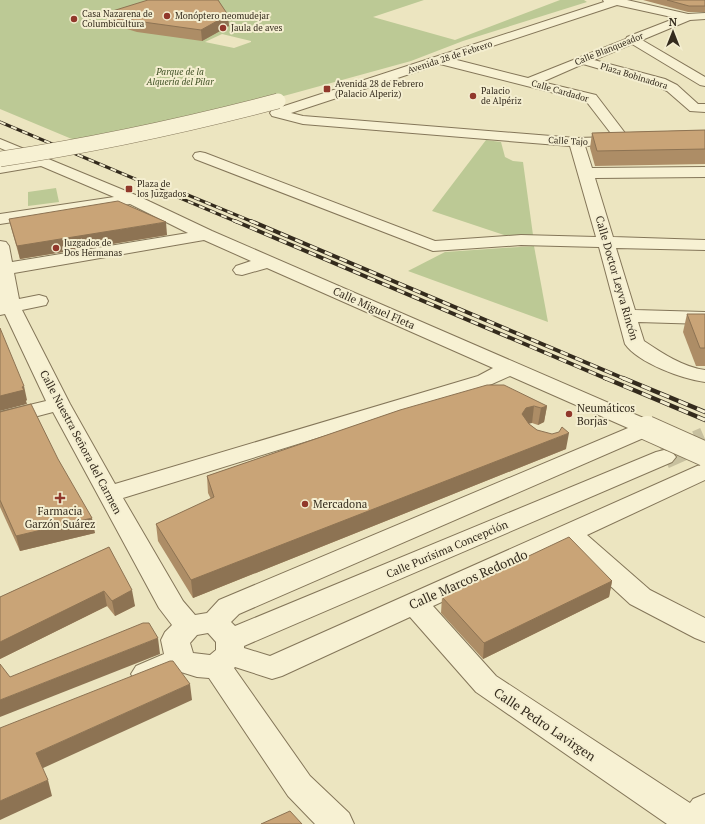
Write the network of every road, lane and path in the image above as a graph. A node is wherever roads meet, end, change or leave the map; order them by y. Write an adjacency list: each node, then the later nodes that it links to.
1 (615, 1): 2 (street, Avenida 28 de Febrero); 3 (street)
2 (593, 4): 7 (street, Avenida 28 de Febrero)
3 (688, 16): 4 (street); 5 (street); 6 (street, Calle Blanqueador)
4 (705, 16)
5 (705, 26)
6 (631, 39): 8 (street, Calle Blanqueador); 10 (street)
7 (441, 60): 9 (street, Calle Cardador); 11 (street, Avenida 28 de Febrero)
8 (581, 60): 9 (street, Calle Blanqueador); 12 (street, Plaza Bobinadora)
9 (530, 82): 14 (street, Calle Cardador)
10 (705, 82)
11 (278, 107): 13 (street, Calle Tajo); 18 (street, Avenida 28 de Febrero, bridge)
12 (705, 108)
13 (480, 133): 14 (street, Calle Tajo); 15 (street, Calle Tajo)
14 (618, 133): 15 (street, Calle Tajo)
15 (576, 142): 22 (street, Calle Doctor Leyva Rincón)
16 (0, 143): 19 (street, Calle Miguel Fleta)
17 (200, 156): 26 (street)
18 (0, 158)
19 (43, 161): 20 (street); 23 (street, Calle Miguel Fleta)
20 (0, 168)
21 (705, 172): 22 (street)
22 (586, 173): 26 (street, Calle Doctor Leyva Rincón)
23 (132, 199): 24 (street); 25 (street, Calle Miguel Fleta)
24 (0, 219)
25 (206, 235): 29 (street, Calle Miguel Fleta); 30 (street)
26 (606, 243): 27 (street); 34 (street, Calle Doctor Leyva Rincón)
27 (705, 245)
28 (0, 246): 30 (street, Calle Nuestra Señora del Carmen)
29 (268, 262): 31 (street); 36 (street, Calle Miguel Fleta)
30 (4, 268): 33 (street, Calle Nuestra Señora del Carmen)
31 (242, 270)
32 (39, 301): 33 (street)
33 (5, 308): 38 (street, Calle Nuestra Señora del Carmen)
34 (627, 316): 35 (street); 37 (street, Calle Doctor Leyva Rincón)
35 (705, 318)
36 (510, 368): 40 (street, Calle Miguel Fleta); 44 (street)
37 (703, 376)
38 (59, 404): 39 (street); 44 (street, Calle Nuestra Señora del Carmen)
39 (0, 419)
40 (648, 428): 41 (street, Calle Miguel Fleta, bridge); 48 (street)
41 (705, 454)
42 (664, 457): 48 (street, Calle Purísima Concepción)
43 (705, 472): 45 (street, Calle Marcos Redondo)
44 (109, 494): 48 (street, Calle Nuestra Señora del Carmen)
45 (569, 533): 46 (street, Calle Marcos Redondo); 47 (street)
46 (414, 603): 48 (street, Calle Marcos Redondo); 53 (street, Calle Pedro Lavirgen)
47 (705, 631)
48 (216, 642): 49 (street); 49 (street); 52 (street, Calle Nuestra Señora del Carmen)
49 (180, 660): 50 (street)
50 (123, 683)
51 (705, 809): 53 (street)
52 (337, 824)
53 (693, 824)

